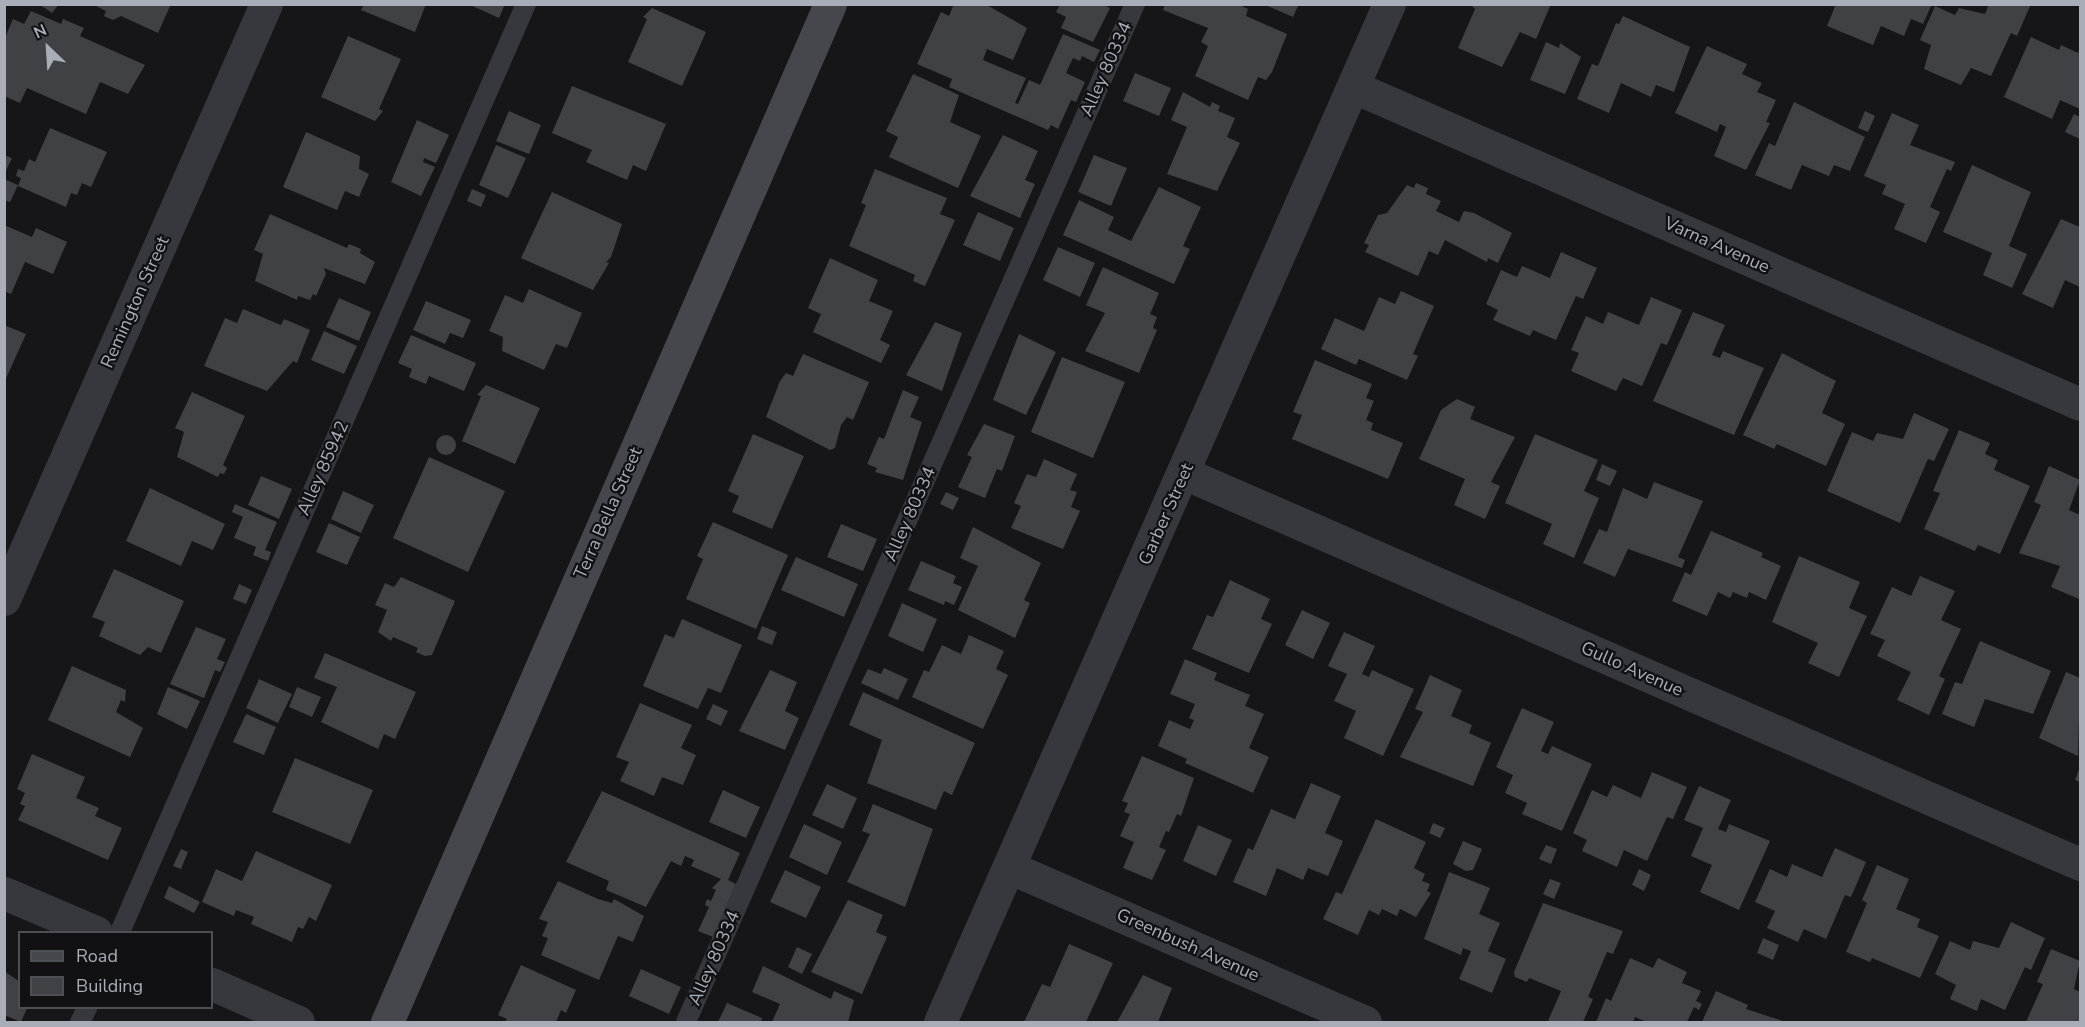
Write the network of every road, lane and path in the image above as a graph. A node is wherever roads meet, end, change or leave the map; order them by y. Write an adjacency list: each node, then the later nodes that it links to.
1 (266, 4): 9 (street, Remington Street)
2 (526, 4): 14 (lane, Alley 85942)
3 (830, 4): 19 (main road, Terra Bella Street)
4 (1135, 4): 20 (lane, Alley 80334)
5 (1389, 4): 6 (street, Garber Street)
6 (1354, 87): 7 (street, Varna Avenue); 8 (street, Garber Street)
7 (2080, 404)
8 (1184, 473): 10 (street, Gullo Avenue); 11 (street, Garber Street)
9 (4, 599)
10 (2080, 864)
11 (1011, 868): 21 (street, Garber Street); 22 (street, Greenbush Avenue)
12 (4, 893): 13 (street)
13 (91, 931)
14 (121, 931)
15 (213, 984): 18 (street)
16 (87, 1009): 17 (lane)
17 (80, 1023)
18 (298, 1023)
19 (387, 1023)
20 (686, 1023)
21 (940, 1023)
22 (1365, 1023)

